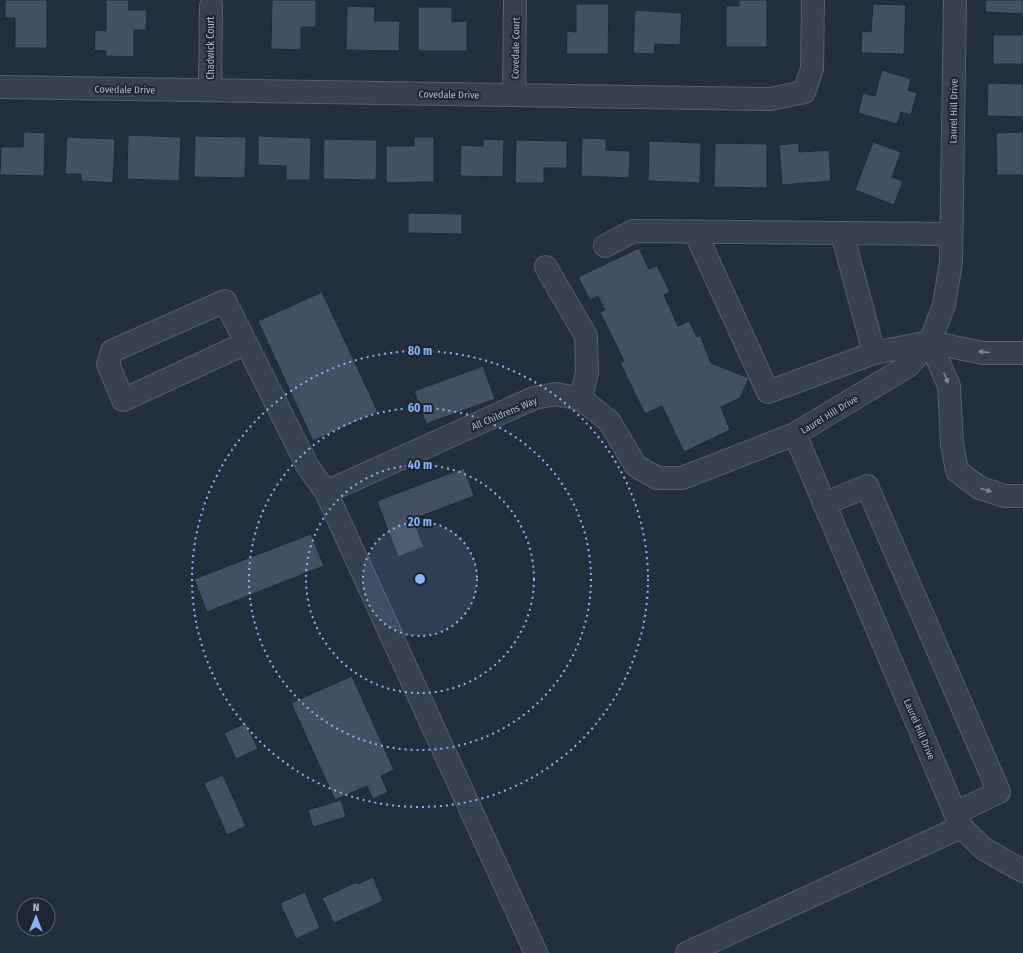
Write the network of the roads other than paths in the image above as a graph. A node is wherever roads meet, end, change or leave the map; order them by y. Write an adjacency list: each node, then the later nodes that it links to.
1 (515, 0): 7 (street, Covedale Court)
2 (813, 0): 7 (street, Covedale Drive)
3 (955, 0): 10 (street, Laurel Hill Drive)
4 (211, 6): 6 (street, Chadwick Court)
5 (0, 87): 6 (street, Covedale Drive)
6 (210, 90): 7 (street, Covedale Drive)
7 (514, 95)
8 (695, 232): 9 (street); 11 (street); 15 (street)
9 (842, 233): 10 (street); 15 (street)
10 (951, 234): 13 (street, Laurel Hill Drive)
11 (605, 246)
12 (546, 267): 17 (street)
13 (930, 342): 15 (street); 16 (street, one-way to 13); 18 (street, Laurel Hill Drive); 20 (street, one-way to 20)
14 (246, 343): 14 (street); 19 (street)
15 (874, 353)
16 (1023, 353)
17 (581, 399): 18 (street, All Childrens Way); 19 (street, All Childrens Way)
18 (795, 434): 21 (street, Laurel Hill Drive)
19 (326, 492): 24 (street)
20 (1023, 496)
21 (824, 504): 22 (street, Laurel Hill Drive); 22 (street)
22 (958, 820): 23 (street, Laurel Hill Drive); 25 (street)
23 (1023, 871)
24 (536, 953)
25 (687, 953)

